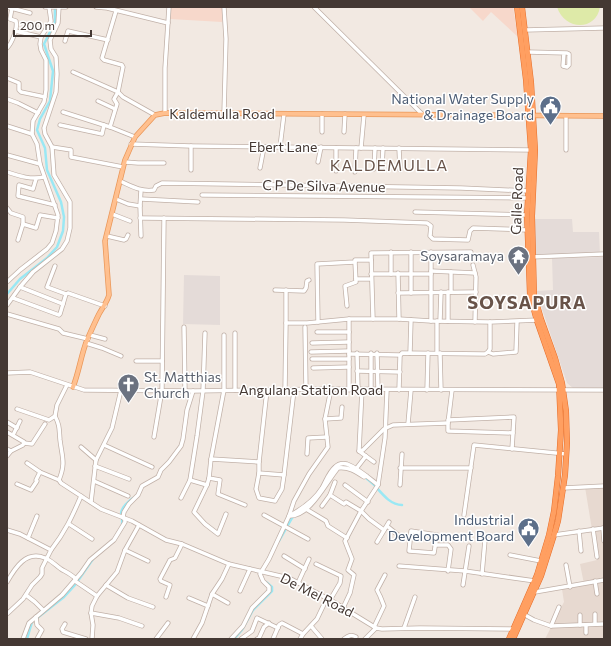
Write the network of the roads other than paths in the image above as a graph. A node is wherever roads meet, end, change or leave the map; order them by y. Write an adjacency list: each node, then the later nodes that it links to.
1 (7, 7): 11 (street)
2 (48, 7): 3 (street); 19 (street)
3 (59, 7): 4 (street); 55 (street)
4 (66, 7)
5 (96, 7): 12 (street)
6 (169, 7): 15 (street)
7 (224, 7): 35 (street)
8 (314, 7): 40 (street)
9 (517, 7): 42 (highway, Galle Road)
10 (522, 7): 17 (highway, Galle Road)
11 (12, 8): 14 (street); 18 (street)
12 (108, 8): 13 (street)
13 (116, 10): 15 (street); 20 (street)
14 (30, 13)
15 (168, 23): 34 (street)
16 (604, 28): 17 (street)
17 (525, 30): 23 (highway, Galle Road)
18 (15, 31): 19 (street); 22 (street)
19 (41, 37): 28 (street)
20 (108, 40): 21 (street); 27 (street)
21 (65, 41)
22 (7, 48)
23 (528, 52): 24 (street); 42 (highway, Galle Road)
24 (564, 53)
25 (73, 72): 27 (street)
26 (7, 78): 28 (street)
27 (118, 92): 31 (street); 41 (street)
28 (45, 97): 33 (street)
29 (7, 99): 33 (street)
30 (98, 101): 31 (street)
31 (115, 109): 48 (street)
32 (62, 112): 46 (street)
33 (38, 113): 51 (street)
34 (165, 113): 35 (main road, Kaldemulla Road); 41 (main road, Kaldemulla Road)
35 (224, 114): 36 (main road, Kaldemulla Road)
36 (284, 114): 37 (main road, Kaldemulla Road); 57 (street)
37 (322, 114): 38 (main road, Kaldemulla Road); 49 (street)
38 (345, 114): 39 (main road, Kaldemulla Road); 50 (street)
39 (364, 114): 40 (main road, Kaldemulla Road); 61 (street)
40 (422, 114): 42 (main road, Kaldemulla Road)
41 (155, 116): 52 (main road, Kaldemulla Road)
42 (531, 116): 43 (main road, Kaldemulla Road); 65 (highway, Galle Road); 85 (highway, Galle Road)
43 (566, 116): 44 (main road, Kaldemulla Road); 66 (street)
44 (604, 116)
45 (60, 125): 46 (street)
46 (104, 125): 48 (street)
47 (7, 126): 51 (street)
48 (110, 127): 52 (street)
49 (322, 132)
50 (344, 132)
51 (32, 134): 71 (street)
52 (135, 136): 53 (main road, Kaldemulla Road)
53 (131, 144): 54 (street, Ebert Lane); 68 (main road, Kaldemulla Road)
54 (191, 146): 56 (street, Ebert Lane); 76 (street)
55 (52, 147): 72 (street); 128 (street)
56 (264, 147): 57 (street, Ebert Lane); 74 (street)
57 (280, 147): 58 (street, Ebert Lane)
58 (321, 147): 59 (street, Ebert Lane); 69 (street)
59 (336, 148): 60 (street, Ebert Lane); 78 (street)
60 (356, 148): 61 (street, Ebert Lane); 80 (street)
61 (361, 148): 62 (street, Ebert Lane)
62 (375, 148): 63 (street, Ebert Lane); 75 (street)
63 (383, 148): 64 (street, Ebert Lane); 73 (street)
64 (399, 148): 65 (street, Ebert Lane); 77 (street)
65 (530, 150): 85 (highway, Galle Road)
66 (566, 150)
67 (7, 155): 71 (street)
68 (125, 162): 70 (street); 72 (main road, Kaldemulla Road)
69 (318, 162)
70 (164, 163)
71 (40, 164): 81 (street)
72 (123, 167): 83 (main road, Kaldemulla Road)
73 (382, 167)
74 (260, 168)
75 (374, 169)
76 (191, 170)
77 (400, 170)
78 (336, 171)
79 (7, 172): 82 (street)
80 (355, 172)
81 (44, 177): 82 (street); 91 (street)
82 (36, 179): 91 (street)
83 (120, 181): 84 (street); 88 (main road, Kaldemulla Road)
84 (141, 190): 85 (street, C P De Silva Avenue); 89 (street)
85 (531, 191): 87 (highway, Galle Road); 112 (highway, Galle Road)
86 (202, 194): 87 (street)
87 (528, 198): 96 (highway, Galle Road)
88 (116, 199): 92 (street); 95 (main road, Kaldemulla Road)
89 (140, 200): 90 (street); 92 (street)
90 (198, 202)
91 (55, 205): 97 (street)
92 (140, 206): 98 (street)
93 (7, 208): 101 (street)
94 (415, 212): 96 (street)
95 (112, 214): 100 (street); 104 (main road, Kaldemulla Road)
96 (527, 214): 102 (highway, Galle Road)
97 (58, 218): 101 (street); 127 (street)
98 (140, 218): 99 (street); 105 (street)
99 (164, 218): 102 (street); 182 (street)
100 (130, 221)
101 (22, 224): 106 (street)
102 (527, 230): 112 (highway, Galle Road)
103 (128, 235): 104 (street)
104 (106, 236): 141 (main road, Kaldemulla Road)
105 (141, 236)
106 (18, 240)
107 (391, 252): 108 (street); 113 (street); 122 (street)
108 (411, 252): 109 (street); 118 (street)
109 (431, 252): 110 (street); 119 (street)
110 (471, 252)
111 (604, 254): 112 (street)
112 (531, 257): 148 (highway, Galle Road)
113 (371, 260): 114 (street); 121 (street)
114 (355, 262): 124 (street); 152 (street)
115 (474, 265): 120 (street)
116 (55, 266): 137 (street)
117 (451, 272): 119 (street); 120 (street); 133 (street)
118 (412, 273): 119 (street); 123 (street); 136 (street)
119 (431, 273): 131 (street)
120 (475, 273): 134 (street)
121 (371, 274): 122 (street); 125 (street)
122 (391, 274): 123 (street)
123 (398, 274): 135 (street)
124 (356, 279): 125 (street); 142 (street)
125 (371, 279): 145 (street)
126 (309, 280): 130 (street)
127 (7, 282)
128 (20, 287): 138 (street); 139 (street)
129 (275, 290): 130 (street)
130 (286, 290): 156 (street)
131 (431, 292): 132 (street); 136 (street); 149 (street)
132 (441, 292): 133 (street); 150 (street)
133 (449, 292): 134 (street); 151 (street)
134 (476, 292): 153 (street)
135 (398, 293): 136 (street); 146 (street)
136 (412, 293)
137 (66, 294): 139 (street); 141 (street)
138 (13, 298): 139 (street); 140 (street)
139 (63, 304)
140 (7, 305)
141 (105, 306): 164 (main road, Kaldemulla Road)
142 (346, 306)
143 (7, 314): 164 (street)
144 (349, 319): 145 (street); 152 (street); 160 (street)
145 (373, 319): 146 (street)
146 (399, 319): 147 (street)
147 (411, 320): 149 (street); 174 (street)
148 (539, 320): 155 (street); 215 (highway, Galle Road)
149 (431, 321): 150 (street)
150 (439, 321): 151 (street); 176 (street)
151 (448, 321): 153 (street)
152 (318, 322): 156 (street)
153 (475, 322): 154 (street)
154 (490, 322): 155 (street); 168 (street)
155 (517, 322): 168 (street)
156 (286, 323): 199 (street)
157 (184, 327): 212 (street)
158 (305, 327): 201 (street)
159 (317, 332): 160 (street)
160 (349, 332): 166 (street)
161 (205, 333): 214 (street)
162 (235, 333): 197 (street)
163 (224, 335): 196 (street)
164 (88, 339): 165 (street); 178 (street); 191 (main road, Kaldemulla Road)
165 (105, 339)
166 (349, 342): 167 (street); 170 (street)
167 (312, 343)
168 (489, 351): 176 (street)
169 (311, 352): 170 (street)
170 (349, 352): 171 (street); 179 (street)
171 (357, 353): 172 (street); 185 (street)
172 (371, 353): 173 (street); 186 (street)
173 (377, 353): 177 (street); 187 (street)
174 (410, 353): 175 (street); 177 (street)
175 (428, 353): 176 (street); 208 (street)
176 (439, 353): 209 (street)
177 (400, 355): 188 (street)
178 (121, 356)
179 (349, 359): 180 (street); 183 (street)
180 (312, 360)
181 (136, 361): 182 (street)
182 (162, 361): 195 (street)
183 (349, 367): 184 (street); 202 (street)
184 (313, 368)
185 (357, 371): 186 (street); 203 (street)
186 (371, 371): 187 (street); 204 (street)
187 (378, 371): 188 (street); 193 (street)
188 (400, 372): 206 (street)
189 (7, 373): 190 (street, Angulana Station Road)
190 (67, 385): 191 (street, Angulana Station Road); 218 (street)
191 (73, 387): 194 (street, Angulana Station Road)
192 (331, 389): 201 (street, Angulana Station Road); 202 (street, Angulana Station Road); 219 (street)
193 (378, 389): 204 (street, Angulana Station Road); 205 (street, Angulana Station Road)
194 (121, 390): 195 (street, Angulana Station Road); 233 (street)
195 (162, 390): 212 (street, Angulana Station Road); 230 (street)
196 (224, 390): 197 (street, Angulana Station Road); 214 (street, Angulana Station Road); 243 (street)
197 (235, 390): 198 (street, Angulana Station Road)
198 (267, 390): 199 (street, Angulana Station Road); 245 (street)
199 (285, 390): 200 (street, Angulana Station Road)
200 (294, 390): 201 (street, Angulana Station Road); 255 (street)
201 (306, 390)
202 (349, 390): 203 (street, Angulana Station Road)
203 (360, 390): 204 (street, Angulana Station Road); 237 (street)
204 (371, 390)
205 (387, 390): 206 (street, Angulana Station Road); 226 (street)
206 (400, 390): 207 (street, Angulana Station Road)
207 (411, 390): 208 (street, Angulana Station Road); 224 (street)
208 (428, 390): 209 (street, Angulana Station Road)
209 (442, 390): 210 (street, Angulana Station Road)
210 (452, 390): 215 (street, Angulana Station Road); 222 (street)
211 (604, 390): 215 (street)
212 (185, 391): 213 (street, Angulana Station Road)
213 (193, 391): 214 (street, Angulana Station Road); 287 (street)
214 (203, 391): 259 (street)
215 (562, 391): 240 (highway, Galle Road)
216 (342, 407): 219 (street)
217 (16, 409): 218 (street)
218 (55, 416): 260 (street)
219 (325, 419): 231 (street)
220 (20, 421): 225 (street)
221 (7, 422): 225 (street)
222 (448, 422): 224 (street); 228 (street); 228 (street)
223 (45, 424): 232 (street)
224 (408, 424): 226 (street)
225 (17, 428): 229 (street)
226 (384, 429): 237 (street); 268 (street)
227 (7, 432): 229 (street)
228 (513, 433): 235 (street)
229 (12, 435): 232 (street)
230 (154, 437)
231 (327, 437): 238 (street); 286 (street)
232 (24, 443): 236 (street)
233 (104, 445): 244 (street); 249 (street)
234 (81, 447): 244 (street)
235 (512, 449): 240 (street); 251 (street)
236 (9, 450): 241 (street)
237 (359, 451): 242 (street)
238 (307, 454)
239 (402, 454): 250 (street)
240 (563, 454): 269 (highway, Galle Road); 298 (highway, Galle Road)
241 (7, 456)
242 (366, 456): 246 (street); 252 (street)
243 (212, 459): 245 (street); 257 (street)
244 (96, 460): 248 (street)
245 (259, 462): 254 (street)
246 (374, 462)
247 (27, 463): 253 (street, De Mel Road)
248 (95, 466): 258 (street); 261 (street)
249 (152, 467)
250 (400, 468): 251 (street); 266 (street)
251 (471, 468): 284 (street)
252 (356, 470): 256 (street); 286 (street)
253 (40, 472): 260 (street, De Mel Road); 263 (street)
254 (259, 473): 255 (street); 255 (street)
255 (284, 475)
256 (365, 477): 268 (street); 270 (street)
257 (209, 478): 264 (street); 278 (street)
258 (129, 479)
259 (190, 480): 264 (street); 274 (street)
260 (60, 481): 272 (street, De Mel Road)
261 (94, 481): 273 (street); 276 (street)
262 (335, 482): 271 (street)
263 (17, 484)
264 (208, 485): 282 (street)
265 (345, 485): 277 (street)
266 (400, 485)
267 (604, 486): 269 (street)
268 (377, 487): 277 (street)
269 (563, 488): 298 (highway, Galle Road)
270 (319, 495): 275 (street); 280 (street)
271 (330, 495): 275 (street); 281 (street)
272 (81, 496): 276 (street, De Mel Road); 289 (street)
273 (128, 496)
274 (181, 498)
275 (327, 500): 279 (street)
276 (91, 502): 287 (street, De Mel Road)
277 (368, 502): 281 (street)
278 (245, 505)
279 (322, 506)
280 (306, 509): 286 (street); 300 (street)
281 (361, 511): 292 (street); 300 (street)
282 (226, 514)
283 (264, 515): 291 (street)
284 (464, 515)
285 (37, 516): 299 (street)
286 (292, 516): 291 (street)
287 (123, 517): 290 (street, De Mel Road); 331 (street)
288 (389, 522): 292 (street)
289 (69, 524): 301 (street); 309 (street)
290 (139, 525): 306 (street, De Mel Road); 310 (street)
291 (286, 528): 302 (street); 325 (street)
292 (385, 528): 297 (street); 305 (street)
293 (603, 528): 294 (street); 304 (street)
294 (593, 529): 296 (street); 314 (street)
295 (7, 530): 299 (street)
296 (579, 531): 298 (street); 311 (street)
297 (398, 535)
298 (551, 535): 317 (highway); 340 (highway)
299 (28, 538): 309 (street)
300 (347, 538): 353 (street)
301 (92, 539)
302 (308, 539)
303 (485, 540): 328 (street)
304 (604, 541)
305 (377, 542)
306 (182, 544): 319 (street, De Mel Road); 345 (street)
307 (435, 545): 307 (street); 326 (street)
308 (468, 546): 327 (street)
309 (51, 550): 315 (street)
310 (125, 550): 318 (street); 336 (street)
311 (581, 551)
312 (510, 555): 317 (street)
313 (284, 556): 324 (street)
314 (597, 557)
315 (47, 558): 331 (street); 334 (street); 343 (street)
316 (309, 559): 324 (street)
317 (541, 561): 332 (highway)
318 (148, 562)
319 (229, 564): 323 (street, De Mel Road); 341 (street)
320 (316, 564): 348 (street)
321 (566, 565): 338 (street)
322 (399, 566): 326 (street)
323 (250, 569): 325 (street, De Mel Road); 339 (street)
324 (305, 569): 335 (street)
325 (263, 571): 335 (street, De Mel Road); 384 (street)
326 (448, 571): 327 (street)
327 (465, 571): 328 (street); 337 (street)
328 (482, 574): 332 (street)
329 (385, 575): 371 (street)
330 (604, 580): 333 (street)
331 (76, 581): 344 (street); 354 (street)
332 (534, 581): 374 (highway)
333 (595, 581): 338 (street); 342 (street)
334 (7, 582)
335 (298, 583): 348 (street, De Mel Road)
336 (106, 585): 344 (street); 351 (street)
337 (463, 586)
338 (570, 587): 340 (street)
339 (240, 591)
340 (535, 592): 358 (highway)
341 (212, 594): 349 (street); 350 (street)
342 (597, 594)
343 (26, 595): 354 (street); 356 (street)
344 (97, 596): 355 (street)
345 (166, 597)
346 (415, 597): 373 (street)
347 (189, 598): 350 (street)
348 (328, 599): 353 (street, De Mel Road); 369 (street)
349 (228, 603)
350 (208, 606): 383 (street)
351 (153, 607)
352 (560, 607): 370 (street)
353 (343, 608): 371 (street, De Mel Road)
354 (43, 610): 360 (street)
355 (91, 613): 368 (street); 381 (street)
356 (7, 614)
357 (595, 614): 364 (street)
358 (525, 615): 370 (street); 374 (highway)
359 (580, 615): 366 (street)
360 (36, 618): 378 (street); 379 (street)
361 (168, 623): 382 (street)
362 (269, 623): 372 (street); 385 (street); 386 (street)
363 (65, 624): 380 (street)
364 (595, 624): 365 (street); 367 (street)
365 (604, 624)
366 (580, 625): 367 (street); 370 (street)
367 (586, 625): 375 (street)
368 (142, 626)
369 (311, 626): 376 (street); 389 (street)
370 (551, 626)
371 (375, 627): 373 (street, De Mel Road); 391 (street)
372 (278, 628): 376 (street); 387 (street)
373 (404, 628): 374 (street, De Mel Road)
374 (515, 630): 392 (highway); 393 (highway)
375 (586, 633)
376 (303, 634): 388 (street)
377 (356, 637): 390 (street)
378 (23, 639)
379 (37, 639)
380 (86, 639)
381 (92, 639)
382 (156, 639)
383 (193, 639)
384 (231, 639)
385 (241, 639)
386 (257, 639)
387 (273, 639)
388 (300, 639)
389 (322, 639)
390 (344, 639)
391 (365, 639)
392 (509, 639)
393 (513, 639)

